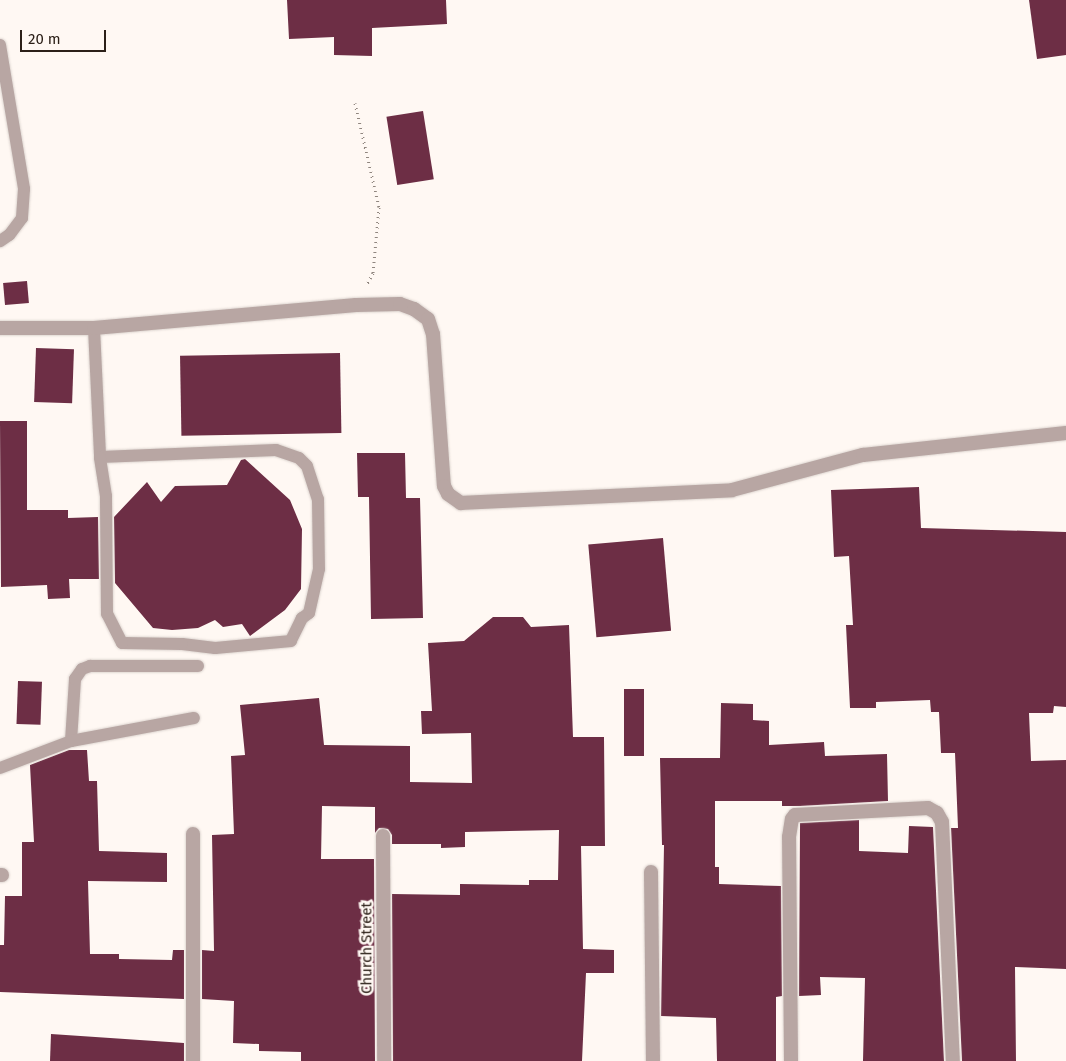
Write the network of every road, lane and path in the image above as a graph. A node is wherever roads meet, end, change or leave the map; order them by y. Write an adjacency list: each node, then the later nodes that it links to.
1 (0, 46): 3 (lane)
2 (355, 103): 4 (path)
3 (0, 241)
4 (356, 305): 6 (street); 7 (street)
5 (0, 328): 6 (street)
6 (94, 328): 8 (lane)
7 (1066, 433)
8 (100, 457): 8 (lane)
9 (198, 666): 11 (lane)
10 (194, 718): 11 (lane)
11 (71, 741): 12 (lane)
12 (0, 768)
13 (193, 834): 16 (street)
14 (383, 836): 17 (street, Church Street)
15 (651, 872): 18 (street)
16 (193, 1061)
17 (384, 1061)
18 (653, 1061)
19 (791, 1061): 20 (street)
20 (954, 1061)

